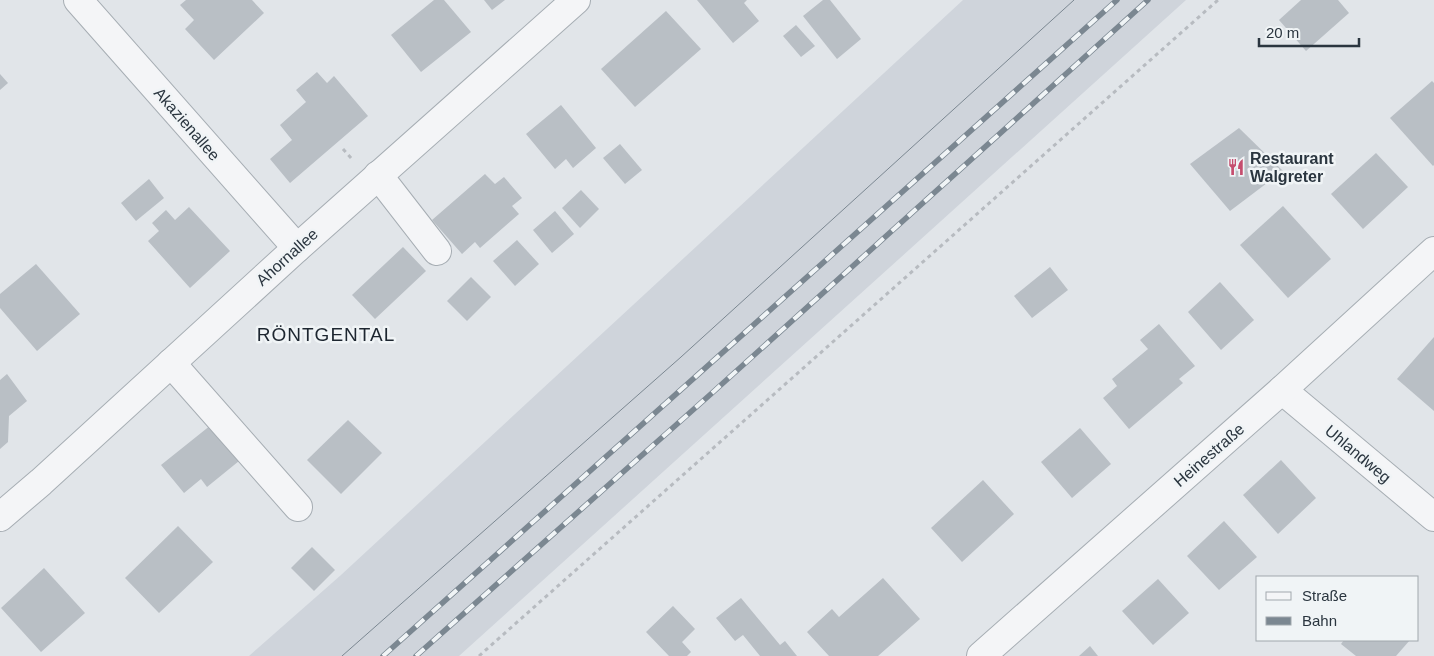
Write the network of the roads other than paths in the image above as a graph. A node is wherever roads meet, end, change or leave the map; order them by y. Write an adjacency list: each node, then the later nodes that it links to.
1 (78, 0): 4 (street, Akazienallee)
2 (576, 0): 3 (street, Ahornallee)
3 (378, 176): 4 (street, Ahornallee); 5 (street)
4 (297, 248): 7 (street, Ahornallee)
5 (437, 251)
6 (1434, 251): 8 (street, Heinestraße)
7 (171, 363): 9 (street); 10 (street, Ahornallee)
8 (1282, 390): 11 (street, Uhlandweg); 12 (street, Heinestraße)
9 (298, 507)
10 (0, 517)
11 (1434, 517)
12 (981, 656)

